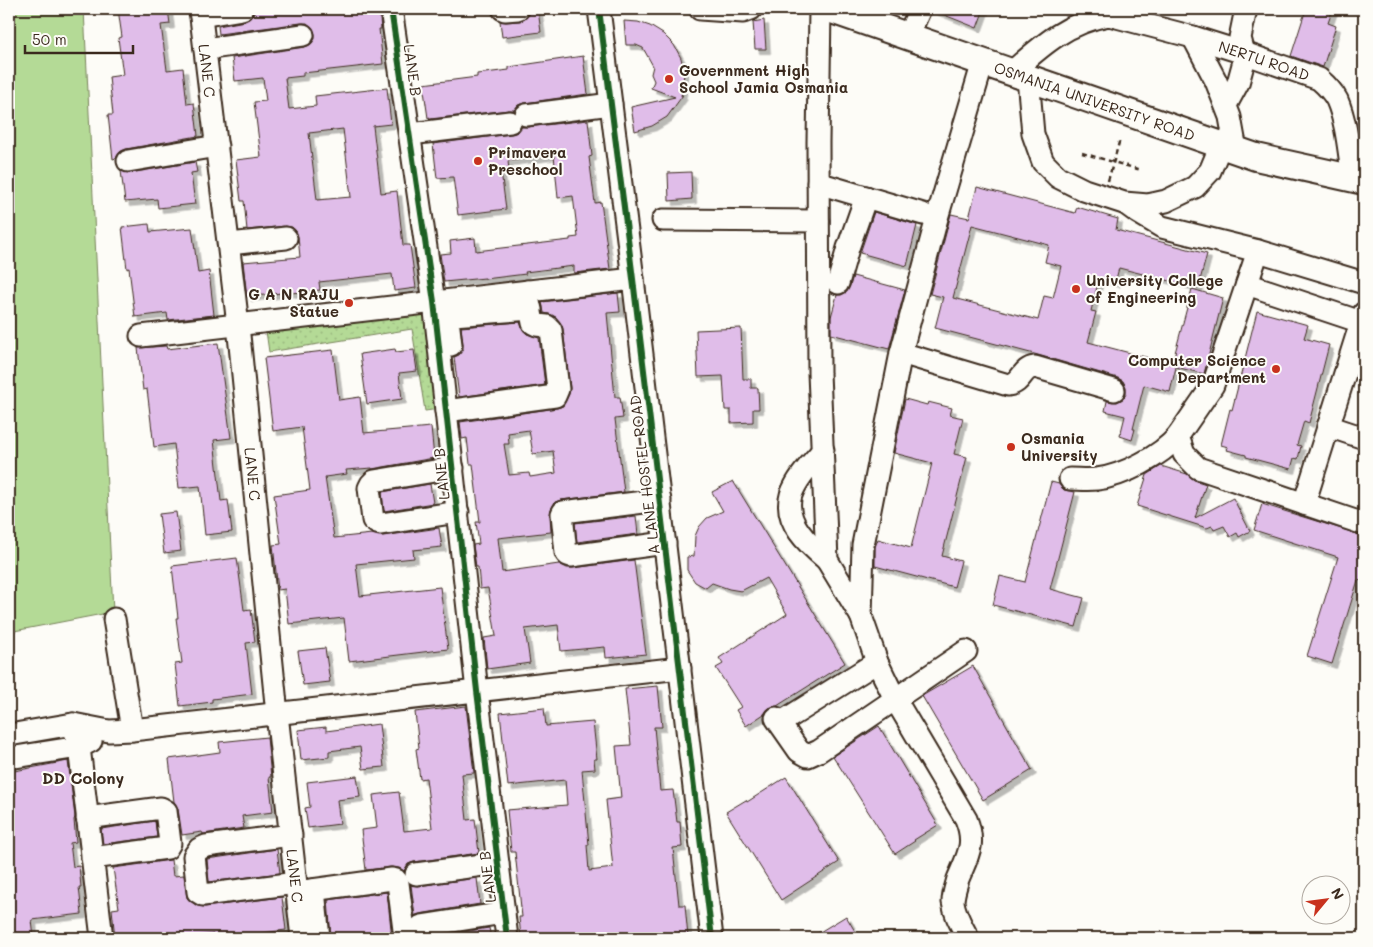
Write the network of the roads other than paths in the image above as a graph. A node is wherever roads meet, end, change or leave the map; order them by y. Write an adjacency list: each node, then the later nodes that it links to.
1 (242, 9): 12 (street)
2 (391, 9): 23 (street, LANE B)
3 (503, 9): 4 (street)
4 (518, 9)
5 (600, 9): 21 (street, A LANE HOSTEL ROAD)
6 (700, 9): 7 (street)
7 (751, 9)
8 (820, 9): 28 (street)
9 (829, 9): 15 (main road, OSMANIA UNIVERSITY ROAD)
10 (920, 9): 15 (street)
11 (1246, 9): 18 (street)
12 (201, 12): 17 (street, LANE C)
13 (1110, 12): 16 (street, NERTU ROAD); 20 (street)
14 (303, 35): 17 (street)
15 (908, 36): 19 (main road, OSMANIA UNIVERSITY ROAD)
16 (1193, 37): 18 (street, NERTU ROAD); 22 (street)
17 (205, 49): 24 (street, LANE C)
18 (1244, 53): 22 (street); 27 (street, NERTU ROAD)
19 (983, 62): 20 (main road, OSMANIA UNIVERSITY ROAD); 46 (street)
20 (1020, 75): 25 (main road, OSMANIA UNIVERSITY ROAD); 30 (street)
21 (611, 104): 23 (street); 37 (street, A LANE HOSTEL ROAD)
22 (1226, 105): 25 (street)
23 (410, 134): 42 (street, LANE B)
24 (217, 146): 26 (street); 35 (street, LANE C)
25 (1228, 147): 27 (main road, OSMANIA UNIVERSITY ROAD); 30 (street)
26 (128, 161)
27 (1359, 180)
28 (818, 183): 29 (street); 33 (street)
29 (859, 195): 31 (street); 38 (street)
30 (1114, 200): 36 (street)
31 (923, 214)
32 (663, 220): 33 (street)
33 (818, 221): 52 (street)
34 (283, 244): 35 (street)
35 (230, 250): 44 (street, LANE C)
36 (1258, 251): 39 (street); 40 (street)
37 (633, 278): 41 (street); 55 (street, A LANE HOSTEL ROAD)
38 (838, 283)
39 (1364, 283)
40 (1247, 284): 43 (street); 50 (street)
41 (529, 300): 42 (street); 48 (street); 48 (street)
42 (434, 302): 44 (street); 48 (street, LANE B)
43 (1363, 317): 49 (street)
44 (238, 325): 45 (street); 68 (street, LANE C)
45 (140, 336)
46 (901, 353): 47 (street); 61 (street)
47 (1114, 390)
48 (452, 410): 53 (street, LANE B)
49 (1328, 426): 51 (street); 56 (street)
50 (1178, 436): 54 (street); 56 (street)
51 (1364, 438)
52 (823, 450): 60 (street); 60 (street)
53 (453, 468): 57 (street, LANE B); 57 (street)
54 (1070, 479)
55 (660, 500): 59 (street, A LANE HOSTEL ROAD); 59 (street)
56 (1304, 504): 58 (street)
57 (458, 512): 66 (street, LANE B)
58 (1364, 524)
59 (665, 543): 65 (street, A LANE HOSTEL ROAD)
60 (827, 560): 61 (street)
61 (861, 616): 64 (street)
62 (114, 619): 70 (street)
63 (966, 651): 67 (street)
64 (877, 662): 67 (street); 67 (street)
65 (680, 668): 66 (street); 86 (street, A LANE HOSTEL ROAD)
66 (478, 691): 68 (street); 78 (street, LANE B)
67 (895, 699): 87 (street)
68 (277, 714): 70 (street); 76 (street, LANE C)
69 (73, 724): 71 (street); 72 (street); 73 (street)
70 (132, 730): 71 (street)
71 (109, 732): 73 (street)
72 (9, 735)
73 (79, 747): 74 (street); 75 (street)
74 (9, 758)
75 (87, 818): 77 (street); 77 (street)
76 (291, 834): 80 (street, LANE C); 80 (street)
77 (92, 858): 84 (street)
78 (491, 864): 79 (street); 81 (street, LANE B)
79 (416, 874)
80 (302, 888): 82 (street, LANE C); 83 (street)
81 (497, 914): 83 (street); 85 (street, LANE B)
82 (310, 931)
83 (413, 932)
84 (102, 938)
85 (507, 938)
86 (712, 938)
87 (968, 938)

